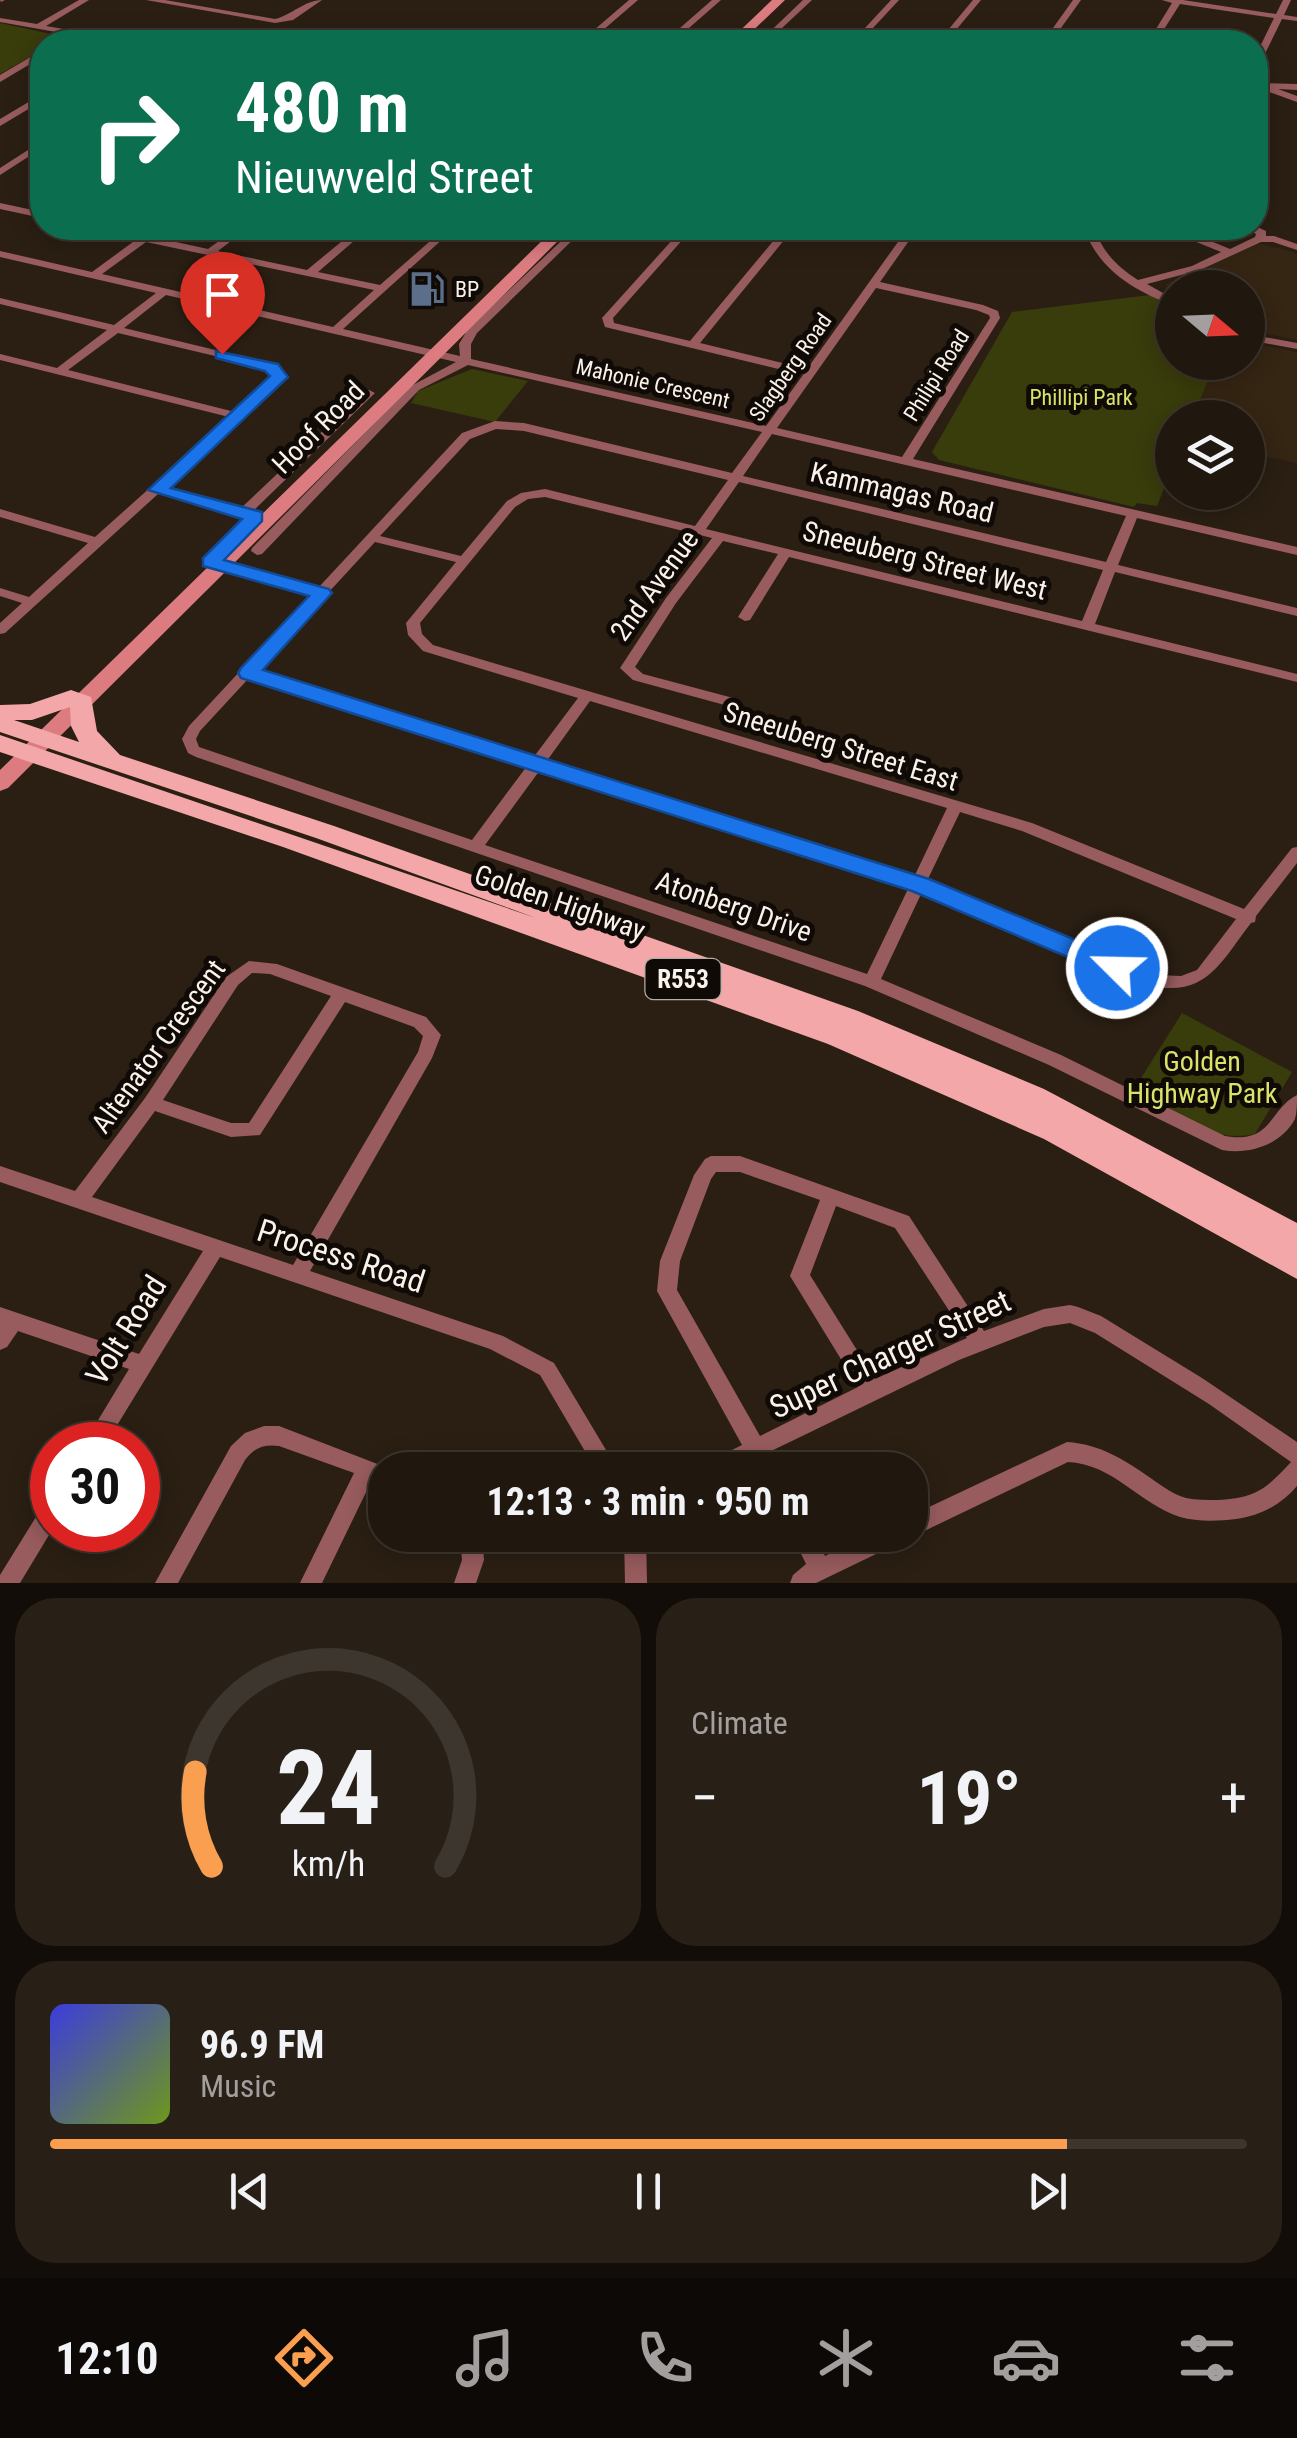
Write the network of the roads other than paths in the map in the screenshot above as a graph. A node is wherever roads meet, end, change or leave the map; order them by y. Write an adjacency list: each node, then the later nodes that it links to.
1 (85, 0): 20 (street)
2 (150, 0): 16 (street)
3 (244, 0): 16 (street)
4 (318, 0): 16 (street)
5 (634, 0): 22 (street)
6 (717, 0): 23 (street)
7 (779, 0): 24 (main road)
8 (795, 0): 25 (main road)
9 (808, 0): 26 (street)
10 (895, 0): 27 (street)
11 (977, 0): 28 (street)
12 (1077, 0): 29 (street)
13 (1166, 0): 15 (street)
14 (1288, 0): 17 (street)
15 (1177, 2): 17 (street); 30 (street)
16 (224, 13)
17 (1279, 16): 18 (street); 31 (street)
18 (1297, 19)
19 (0, 20): 20 (street)
20 (38, 27): 21 (street)
21 (54, 30)
22 (599, 30)
23 (682, 30)
24 (747, 30)
25 (763, 30)
26 (777, 30)
27 (867, 30)
28 (952, 30)
29 (1056, 30)
30 (1160, 30)
31 (1268, 39)
32 (30, 61): 33 (street)
33 (0, 78)
34 (1268, 86): 35 (street)
35 (1297, 86)
36 (1268, 89): 37 (street)
37 (1297, 100)
38 (30, 104): 39 (street)
39 (0, 122)
40 (30, 152): 41 (street)
41 (0, 172)
42 (0, 206): 43 (street)
43 (30, 212)
44 (1268, 239): 59 (street)
45 (141, 240): 64 (street)
46 (153, 240): 60 (street)
47 (226, 240): 60 (street)
48 (350, 240): 63 (street)
49 (437, 240): 67 (street)
50 (532, 240): 76 (main road, Hoof Road)
51 (550, 240): 76 (main road, Hoof Road)
52 (567, 240): 78 (street)
53 (678, 240): 74 (street)
54 (779, 240): 74 (street)
55 (904, 240): 66 (street, Slagberg Road)
56 (1093, 240): 65 (street)
57 (1200, 240): 61 (street)
58 (1257, 240): 61 (street)
59 (1297, 247)
60 (210, 252): 63 (street)
61 (1229, 252): 65 (street)
62 (0, 254): 64 (street, Mahonie Crescent)
63 (310, 274): 67 (street)
64 (94, 275): 68 (street, Mahonie Crescent)
65 (1139, 283): 69 (street)
66 (873, 284): 80 (street, Slagberg Road); 84 (street, Philipi Road)
67 (382, 289): 72 (street)
68 (164, 292): 71 (street); 72 (street, Mahonie Crescent)
69 (1155, 292)
70 (0, 301): 71 (street)
71 (116, 328): 79 (street); 82 (street)
72 (336, 330): 76 (street, Mahonie Crescent)
73 (1265, 340): 75 (street)
74 (692, 346): 80 (street)
75 (1297, 346)
76 (427, 351): 78 (street, Mahonie Crescent); 89 (main road, Hoof Road)
77 (0, 357): 79 (street)
78 (466, 361): 83 (street, Mahonie Crescent); 94 (street)
79 (59, 372): 82 (street)
80 (810, 373): 83 (street, Slagberg Road)
81 (368, 393): 89 (street)
82 (238, 416): 86 (street)
83 (769, 430): 84 (street, Mahonie Crescent); 85 (street, Slagberg Road)
84 (905, 462): 88 (street, Mahonie Crescent)
85 (735, 478): 90 (street, Slagberg Road); 92 (street, Kammagas Road); 99 (street, Kammagas Road)
86 (158, 490): 89 (street); 93 (street)
87 (0, 512): 93 (street)
88 (1132, 514): 96 (street, Mahonie Crescent); 99 (street)
89 (256, 517): 98 (main road, Hoof Road)
90 (698, 529): 91 (street, Sneeuberg Street West); 97 (street, Sneeuberg Street West)
91 (721, 535): 95 (street, Sneeuberg Street West); 109 (street, 2nd Avenue)
92 (374, 538): 97 (street); 101 (street)
93 (98, 542): 102 (street)
94 (257, 551)
95 (786, 551): 104 (street); 105 (street, Sneeuberg Street West)
96 (1297, 552)
97 (462, 560): 110 (street, Sneeuberg Street East)
98 (217, 564): 101 (street); 111 (main road, Hoof Road)
99 (1109, 567): 103 (street, Kammagas Road); 105 (street)
100 (0, 592): 102 (street)
101 (322, 593): 107 (street)
102 (32, 602): 106 (street)
103 (1297, 612)
104 (744, 618)
105 (1087, 626): 108 (street, Sneeuberg Street West)
106 (0, 630)
107 (248, 673): 118 (street); 122 (street, Atonberg Drive)
108 (1297, 678)
109 (677, 688): 112 (street, 2nd Avenue); 114 (street)
110 (587, 696): 114 (street, Sneeuberg Street East); 118 (street)
111 (77, 700): 113 (main road); 116 (main road, Hoof Road); 117 (main road)
112 (732, 702)
113 (0, 713)
114 (659, 718): 121 (street, Sneeuberg Street East)
115 (0, 724): 116 (main road, Golden Highway / R553)
116 (26, 744): 117 (main road, Golden Highway / R553); 119 (main road); 120 (main road); 135 (main road, Golden Highway / R553)
117 (118, 762): 133 (main road, Golden Highway / R553)
118 (538, 763): 122 (street); 124 (street)
119 (0, 768)
120 (0, 783)
121 (956, 806): 124 (street); 125 (street, Sneeuberg Street East)
122 (475, 846): 126 (street, Atonberg Drive)
123 (1297, 852): 125 (street)
124 (921, 885): 125 (street); 126 (street)
125 (1249, 918)
126 (871, 982): 129 (street, Atonberg Drive)
127 (341, 994): 128 (street, Altenator Crescent); 128 (street); 136 (street, Altenator Crescent)
128 (152, 1103): 132 (street, Altenator Crescent)
129 (1295, 1109)
130 (0, 1174): 132 (street, Process Road)
131 (830, 1198): 139 (street); 141 (street); 143 (street)
132 (79, 1200): 134 (street, Process Road)
133 (1297, 1239)
134 (215, 1249): 136 (street, Process Road); 140 (street, Volt Road)
135 (1297, 1265)
136 (297, 1275): 144 (street, Process Road)
137 (6, 1319): 138 (street); 140 (street)
138 (0, 1341)
139 (980, 1341): 141 (street, Super Charger Street); 147 (street, Super Charger Street)
140 (142, 1364): 142 (street, Volt Road)
141 (873, 1393): 143 (street, Super Charger Street)
142 (107, 1422)
143 (757, 1449): 145 (street, Super Charger Street); 146 (street)
144 (597, 1452)
145 (751, 1452)
146 (759, 1452)
147 (1297, 1455)
148 (368, 1469): 159 (street)
149 (1297, 1470): 151 (street)
150 (368, 1486): 160 (street)
151 (928, 1518)
152 (30, 1547): 158 (street)
153 (473, 1552): 161 (street)
154 (635, 1552): 162 (street)
155 (811, 1552): 157 (street)
156 (856, 1552): 157 (street)
157 (820, 1569): 163 (street)
158 (8, 1583)
159 (166, 1583)
160 (311, 1583)
161 (466, 1583)
162 (636, 1583)
163 (801, 1583)

